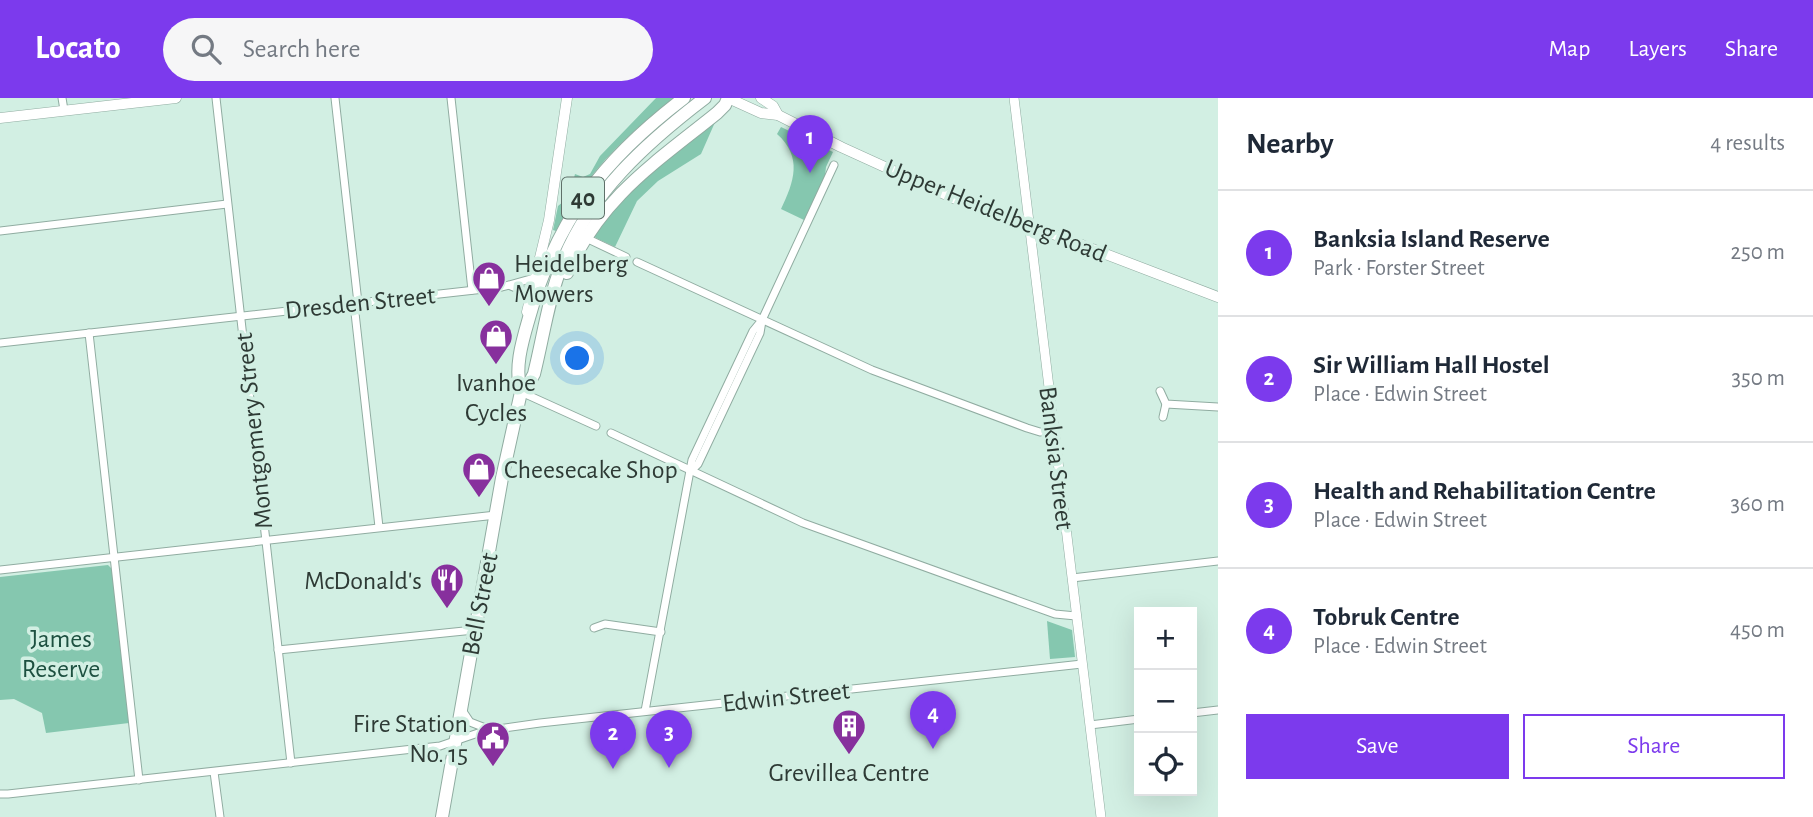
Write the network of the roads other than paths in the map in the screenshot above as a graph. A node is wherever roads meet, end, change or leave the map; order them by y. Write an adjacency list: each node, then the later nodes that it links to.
1 (62, 98): 13 (street)
2 (176, 98): 13 (main road)
3 (216, 98): 18 (street, Montgomery Street)
4 (335, 98): 29 (street)
5 (451, 98): 26 (street)
6 (567, 98): 24 (main road, Bell Street)
7 (684, 98): 33 (highway, 40)
8 (705, 98): 30 (highway, 40)
9 (728, 98): 14 (main road, Upper Heidelberg Road); 21 (highway)
10 (752, 98): 14 (main road)
11 (761, 98): 15 (main road, Upper Heidelberg Road)
12 (1014, 98): 19 (street, Banksia Street)
13 (64, 110): 16 (main road)
14 (755, 110): 15 (main road, Upper Heidelberg Road)
15 (778, 115): 19 (main road, Upper Heidelberg Road)
16 (0, 118)
17 (834, 165): 32 (street)
18 (227, 204): 20 (street); 31 (street, Montgomery Street)
19 (1027, 224): 27 (main road, Upper Heidelberg Road); 42 (street, Banksia Street)
20 (0, 231)
21 (586, 238): 22 (street); 30 (highway)
22 (626, 257)
23 (636, 262): 32 (street)
24 (534, 278): 25 (street, Dresden Street); 28 (main road, Bell Street)
25 (510, 286): 26 (street, Dresden Street); 28 (street)
26 (472, 290): 29 (street, Dresden Street)
27 (1218, 297)
28 (528, 300): 33 (main road, Bell Street)
29 (356, 303): 31 (street, Dresden Street); 46 (street)
30 (550, 304): 37 (highway, Bell Street / 40)
31 (240, 315): 34 (street, Dresden Street); 47 (street, Montgomery Street)
32 (762, 320): 42 (street); 44 (street)
33 (526, 327): 37 (highway, Bell Street / 40)
34 (89, 332): 35 (street, Dresden Street); 48 (street)
35 (0, 343)
36 (1160, 391): 38 (street)
37 (521, 392): 41 (street); 45 (highway, Bell Street / 40)
38 (1166, 404): 39 (street); 40 (street)
39 (1218, 407)
40 (1163, 417)
41 (596, 426)
42 (1053, 431): 51 (street, Banksia Street)
43 (611, 433): 44 (street)
44 (692, 470): 52 (street); 55 (street)
45 (496, 515): 46 (street); 54 (highway, Bell Street / 40)
46 (379, 527): 47 (street)
47 (265, 540): 48 (street); 56 (street, Montgomery Street)
48 (114, 557): 50 (street); 68 (street)
49 (1218, 561): 51 (street)
50 (0, 570)
51 (1072, 578): 52 (street, Banksia Street)
52 (1076, 616): 57 (street, Banksia Street)
53 (594, 628): 55 (street)
54 (474, 630): 56 (street); 58 (highway, Bell Street / 40)
55 (661, 632): 59 (street)
56 (278, 650): 66 (street, Montgomery Street)
57 (1082, 664): 59 (street, Edwin Street); 63 (street, Banksia Street)
58 (461, 706): 64 (street); 65 (highway, Bell Street / 40)
59 (645, 710): 64 (street, Edwin Street)
60 (1218, 710): 61 (street)
61 (1197, 712)
62 (1134, 720): 63 (street)
63 (1090, 725): 72 (street, Banksia Street)
64 (489, 730): 65 (street, Edwin Street)
65 (455, 740): 66 (street, Edwin Street); 71 (highway, Bell Street / 40)
66 (291, 763): 67 (street, Edwin Street)
67 (214, 772): 68 (street, Edwin Street); 70 (street)
68 (139, 780): 69 (street, Edwin Street)
69 (3, 795)
70 (220, 817)
71 (442, 817)
72 (1101, 817)

